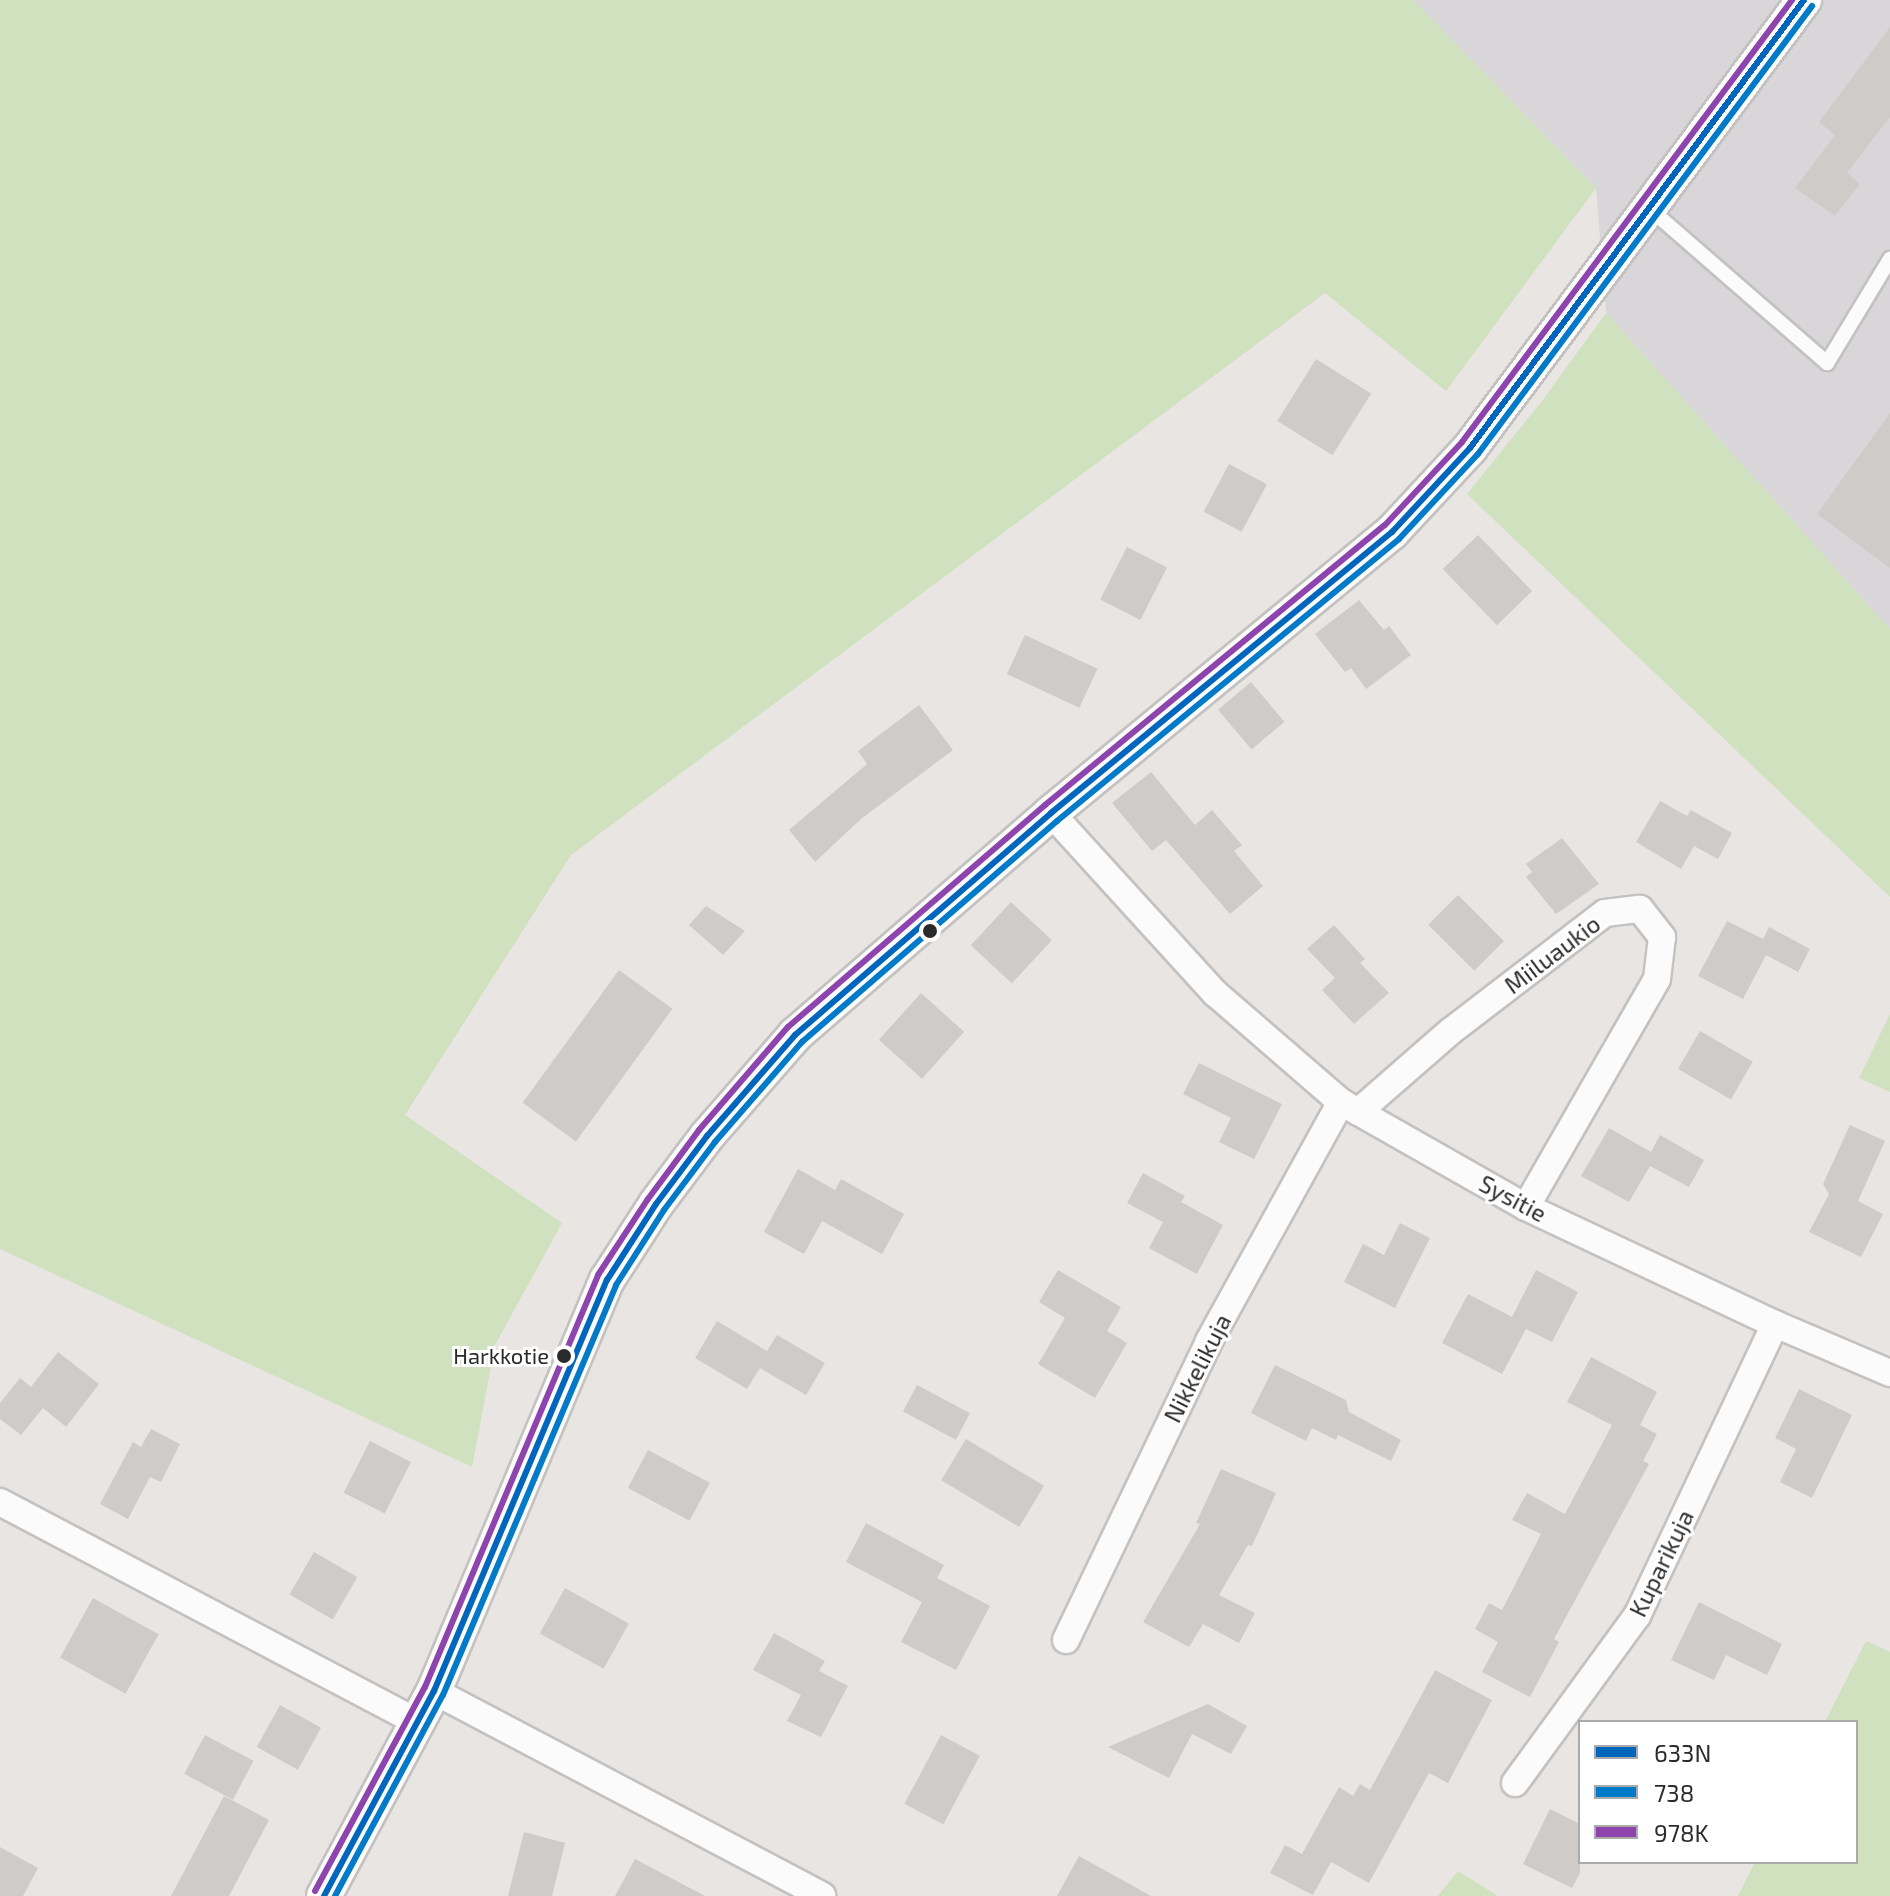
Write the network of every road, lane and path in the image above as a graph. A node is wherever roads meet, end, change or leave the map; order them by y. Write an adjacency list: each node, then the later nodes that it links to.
1 (1804, 0): 2 (street)
2 (1650, 209): 3 (lane); 4 (street)
3 (1890, 259)
4 (1051, 813): 5 (street, Sysitie); 11 (street)
5 (1350, 1107): 6 (street, Sysitie); 6 (street, Miiluaukio); 10 (street, Nikkelikuja)
6 (1526, 1207): 7 (street, Sysitie)
7 (1775, 1324): 8 (street, Sysitie); 13 (street, Kuparikuja)
8 (1890, 1373)
9 (0, 1502): 12 (street)
10 (1066, 1640)
11 (434, 1691): 12 (street); 15 (street)
12 (418, 1722): 14 (street)
13 (1515, 1783)
14 (324, 1896)
15 (822, 1896)

